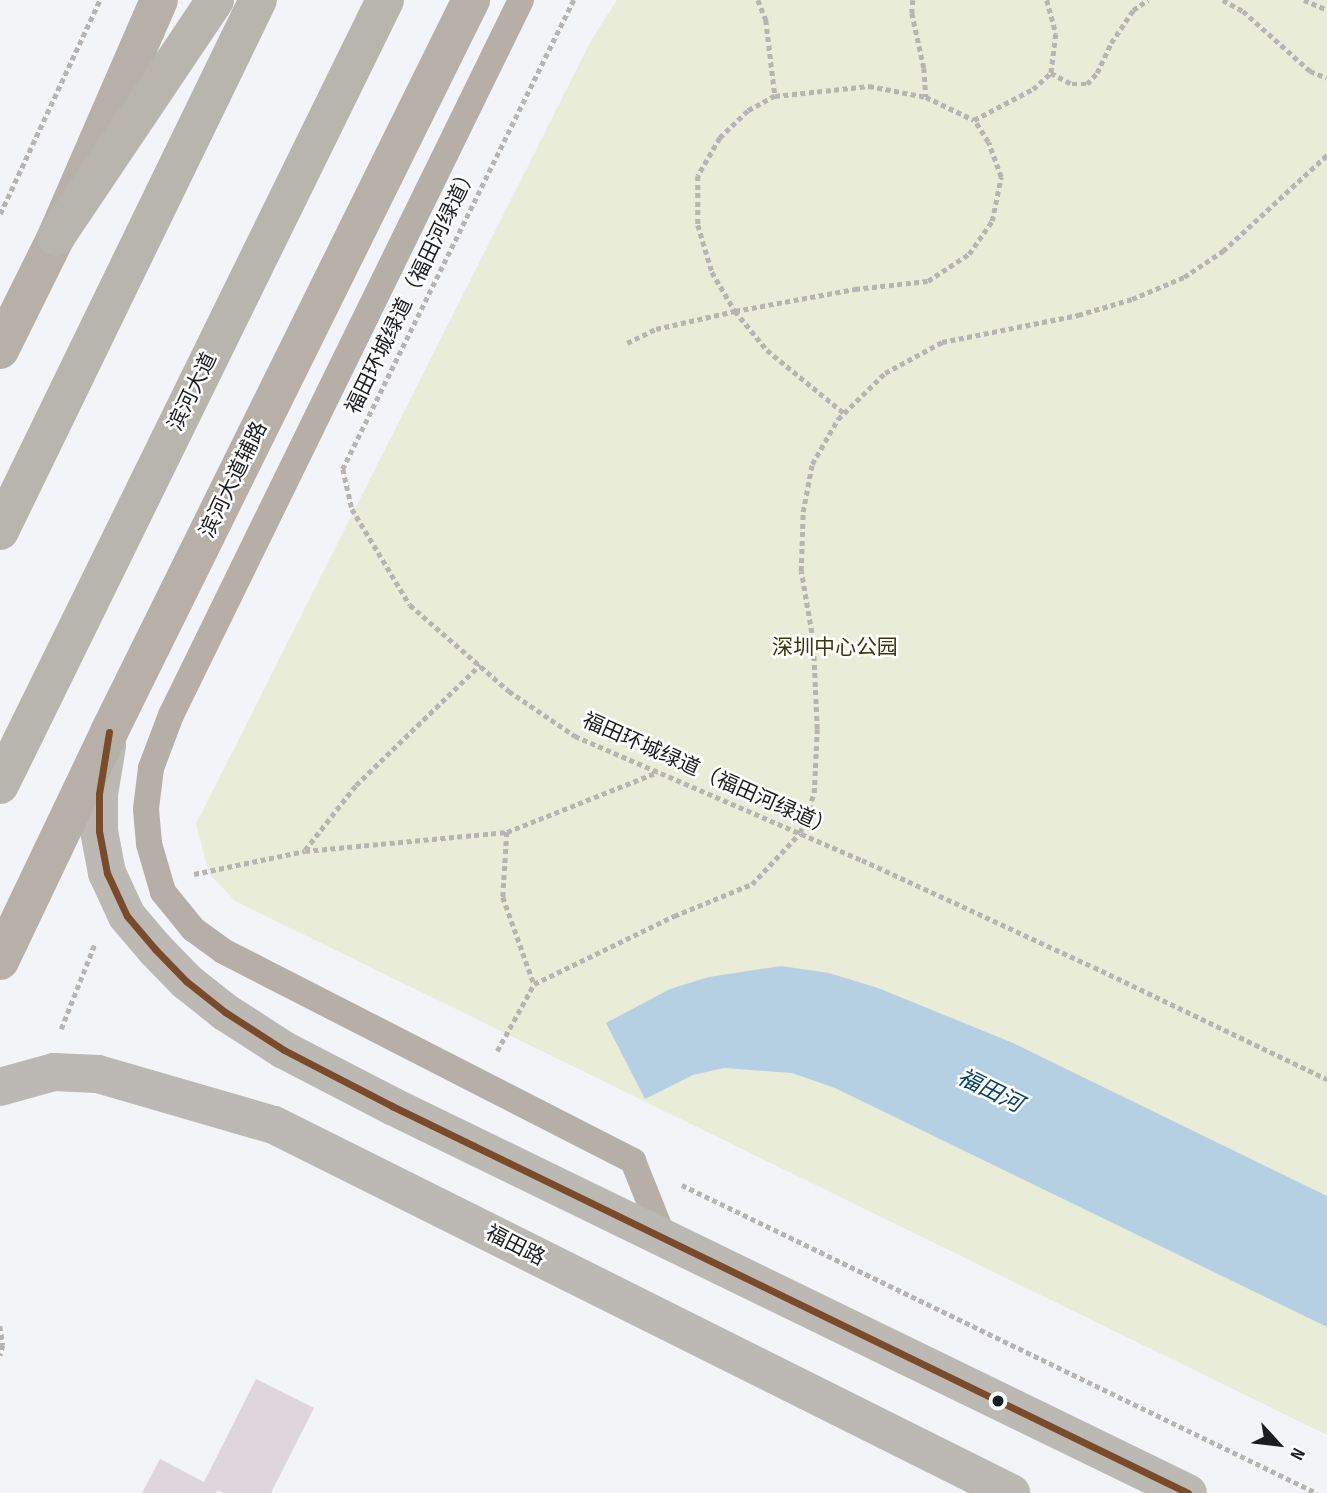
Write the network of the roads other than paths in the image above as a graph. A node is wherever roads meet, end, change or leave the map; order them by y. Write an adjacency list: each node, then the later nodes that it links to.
1 (159, 0): 7 (main road)
2 (215, 0): 7 (highway)
3 (258, 0): 9 (highway)
4 (385, 0): 11 (highway, 滨河大道)
5 (471, 0): 10 (main road, 滨河大道辅路)
6 (521, 0): 14 (lane)
7 (56, 237): 8 (main road)
8 (0, 350)
9 (0, 531)
10 (109, 732): 12 (main road, 滨河大道辅路); 14 (main road)
11 (0, 785)
12 (0, 961)
13 (0, 1087): 15 (main road, 福田路)
14 (663, 1236): 16 (main road)
15 (1010, 1493)
16 (1188, 1493)

